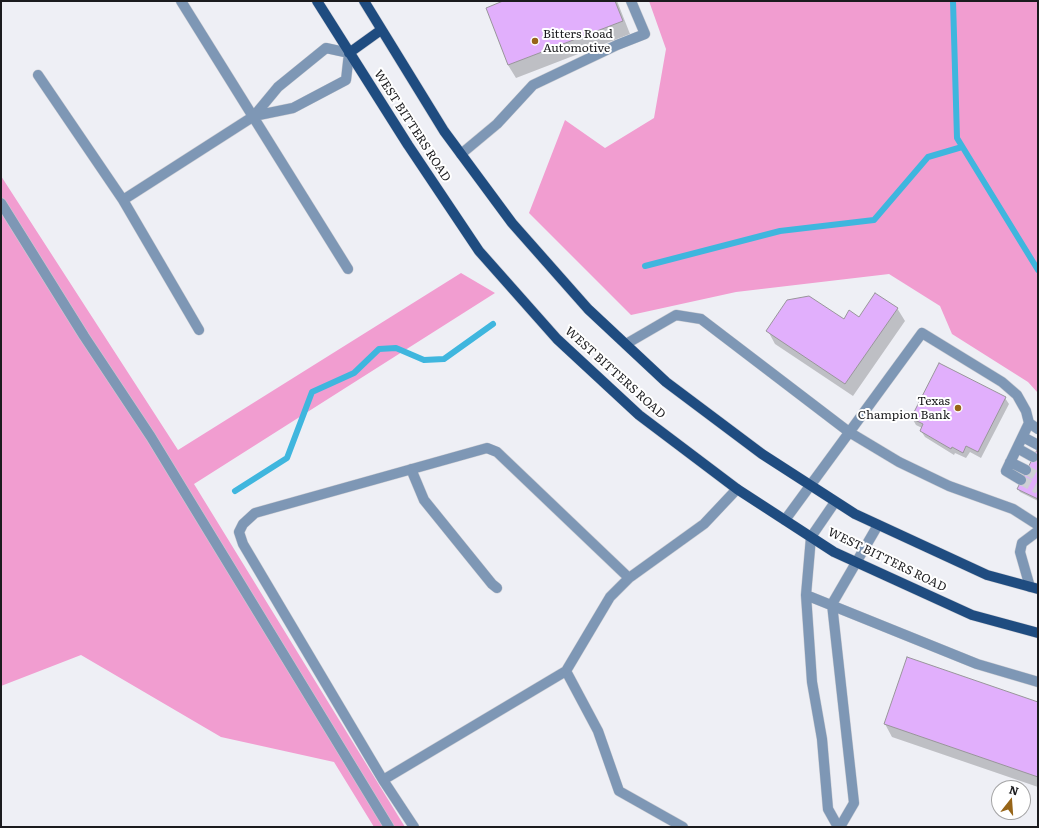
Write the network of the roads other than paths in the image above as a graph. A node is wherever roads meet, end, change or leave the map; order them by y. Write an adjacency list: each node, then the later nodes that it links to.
1 (181, 1): 8 (street)
2 (317, 1): 6 (main road, WEST BITTERS ROAD)
3 (364, 1): 5 (main road, WEST BITTERS ROAD)
4 (631, 1): 9 (street)
5 (381, 30): 6 (main road); 9 (main road, WEST BITTERS ROAD)
6 (349, 53): 8 (street); 8 (street); 26 (main road, WEST BITTERS ROAD)
7 (38, 75): 10 (street)
8 (254, 116): 10 (street); 12 (street)
9 (461, 154): 14 (main road, WEST BITTERS ROAD)
10 (123, 200): 13 (street)
11 (1, 203): 43 (street)
12 (348, 269)
13 (199, 330)
14 (626, 344): 16 (street); 25 (main road, WEST BITTERS ROAD)
15 (1034, 426): 16 (street); 17 (street)
16 (849, 432): 25 (street); 30 (street)
17 (1022, 437): 18 (street); 19 (street)
18 (1038, 445)
19 (1017, 448): 20 (street); 21 (street)
20 (1034, 457)
21 (1010, 462): 23 (street); 24 (street)
22 (411, 469): 34 (street); 35 (street); 42 (street)
23 (1026, 470)
24 (1021, 480)
25 (810, 485): 27 (main road, WEST BITTERS ROAD); 28 (street)
26 (737, 489): 28 (main road, WEST BITTERS ROAD); 34 (street)
27 (836, 502): 29 (main road, WEST BITTERS ROAD); 32 (street)
28 (785, 520): 32 (main road, WEST BITTERS ROAD)
29 (878, 525): 33 (street); 36 (main road, WEST BITTERS ROAD)
30 (1038, 525)
31 (1038, 530): 36 (street)
32 (811, 537): 33 (main road, WEST BITTERS ROAD); 37 (street)
33 (856, 562): 38 (street); 39 (main road, WEST BITTERS ROAD)
34 (628, 578): 40 (street)
35 (498, 588)
36 (1034, 588)
37 (806, 595): 38 (street); 46 (street)
38 (832, 604): 41 (street); 46 (street)
39 (1038, 634)
40 (566, 671): 42 (street); 45 (street)
41 (1038, 682)
42 (383, 780): 44 (street)
43 (390, 827)
44 (414, 827)
45 (683, 827)
46 (839, 827)

